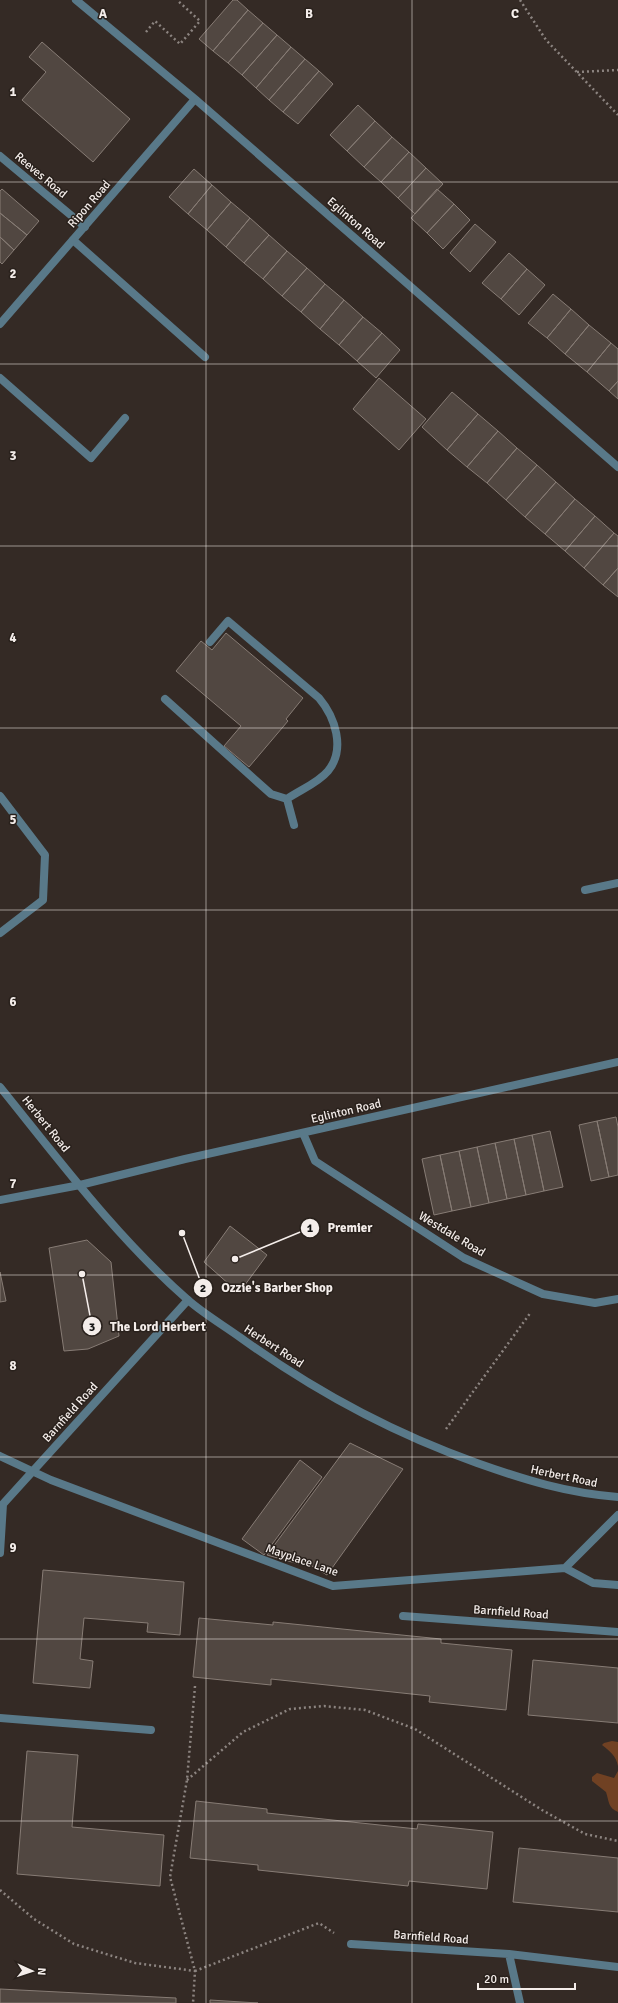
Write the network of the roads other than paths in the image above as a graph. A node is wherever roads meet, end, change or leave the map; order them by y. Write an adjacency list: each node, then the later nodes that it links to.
1 (76, 0): 2 (street, Eglinton Road)
2 (194, 99): 4 (street, Ripon Road); 10 (street, Eglinton Road)
3 (0, 156): 4 (street, Reeves Road)
4 (85, 227): 5 (street, Ripon Road)
5 (73, 240): 6 (street, Ripon Road); 7 (street)
6 (0, 324)
7 (205, 356)
8 (0, 378): 9 (street)
9 (125, 418)
10 (618, 467)
11 (210, 642): 14 (street)
12 (165, 699): 14 (street)
13 (0, 796): 18 (street)
14 (287, 799): 15 (street)
15 (294, 825)
16 (618, 883): 17 (street)
17 (585, 890)
18 (0, 933)
19 (618, 1062): 21 (street, Eglinton Road)
20 (0, 1087): 22 (street, Herbert Road)
21 (303, 1133): 22 (street, Eglinton Road); 24 (street, Westdale Road)
22 (80, 1185): 23 (street, Eglinton Road); 25 (street, Herbert Road)
23 (0, 1200)
24 (618, 1299)
25 (188, 1300): 27 (street, Barnfield Road); 28 (street, Herbert Road)
26 (0, 1456): 27 (street, Mayplace Lane)
27 (32, 1471): 30 (street, Barnfield Road); 31 (street, Mayplace Lane)
28 (618, 1497)
29 (618, 1515): 31 (street)
30 (0, 1553)
31 (565, 1568): 32 (street)
32 (618, 1585)
33 (403, 1616): 34 (street, Barnfield Road)
34 (618, 1632)
35 (0, 1718): 36 (street)
36 (151, 1730)
37 (351, 1944): 38 (street, Barnfield Road)
38 (509, 1954): 39 (street, Barnfield Road); 40 (street)
39 (618, 1966)
40 (520, 2003)

